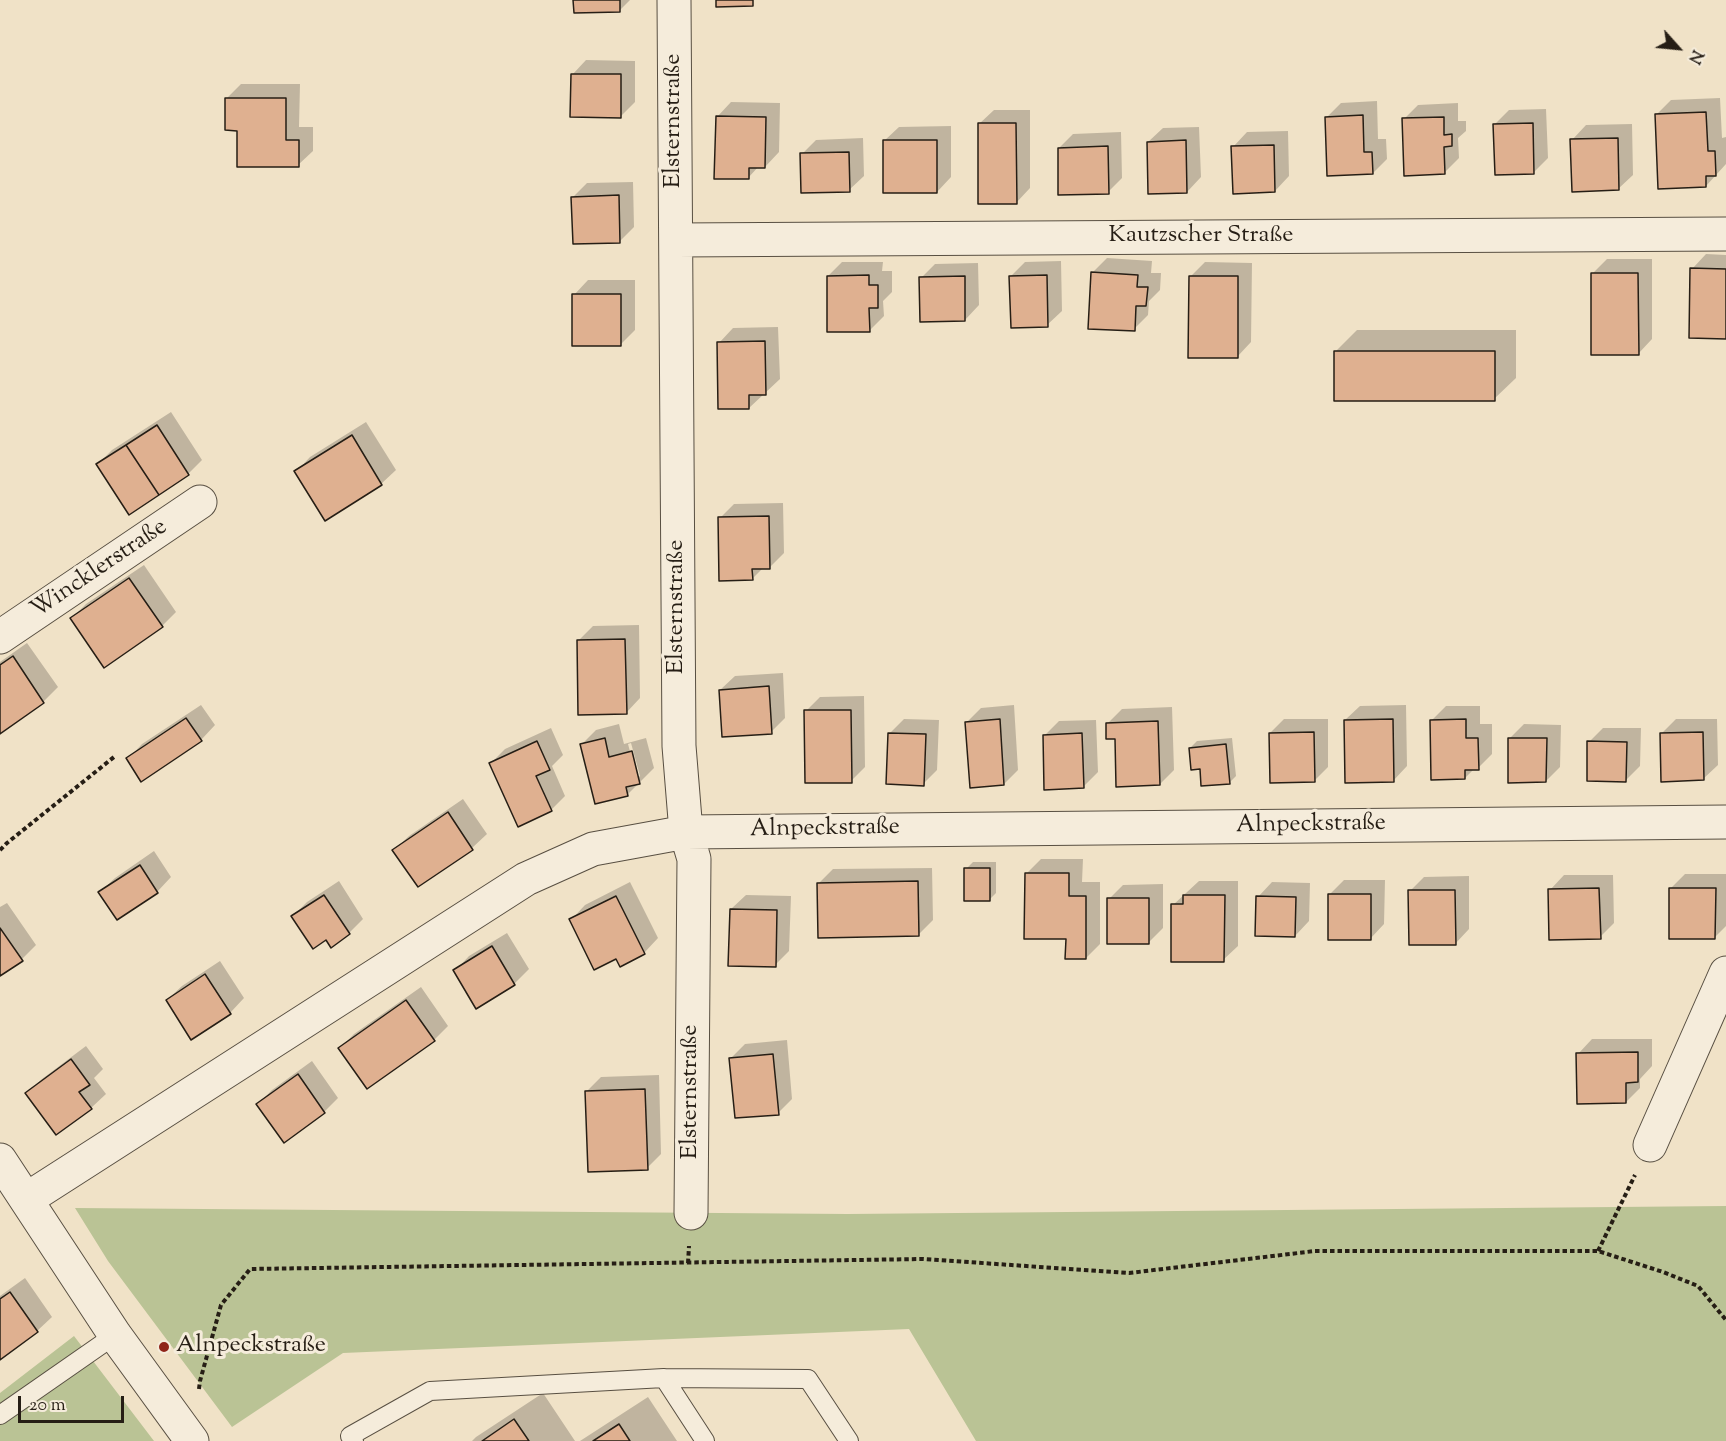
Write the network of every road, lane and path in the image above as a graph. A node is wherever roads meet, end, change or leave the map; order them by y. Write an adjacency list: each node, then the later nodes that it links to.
1 (674, 0): 3 (street, Elsternstraße)
2 (1726, 234): 3 (street, Kautzscher Straße)
3 (676, 240): 8 (street, Elsternstraße)
4 (200, 502): 5 (street, Wincklerstraße)
5 (0, 637)
6 (114, 757): 9 (path)
7 (1726, 822): 8 (street, Alnpeckstraße)
8 (686, 832): 13 (street, Alnpeckstraße); 14 (street, Elsternstraße)
9 (0, 850)
10 (1726, 973): 11 (street)
11 (1650, 1145): 15 (path)
12 (0, 1160): 13 (street)
13 (27, 1199): 17 (street)
14 (691, 1213)
15 (1598, 1251): 16 (path); 19 (path)
16 (1726, 1320)
17 (115, 1335): 20 (lane); 21 (street)
18 (664, 1378): 22 (lane); 23 (lane); 24 (lane)
19 (199, 1393)
20 (0, 1415)
21 (192, 1441)
22 (354, 1441)
23 (705, 1441)
24 (849, 1441)

